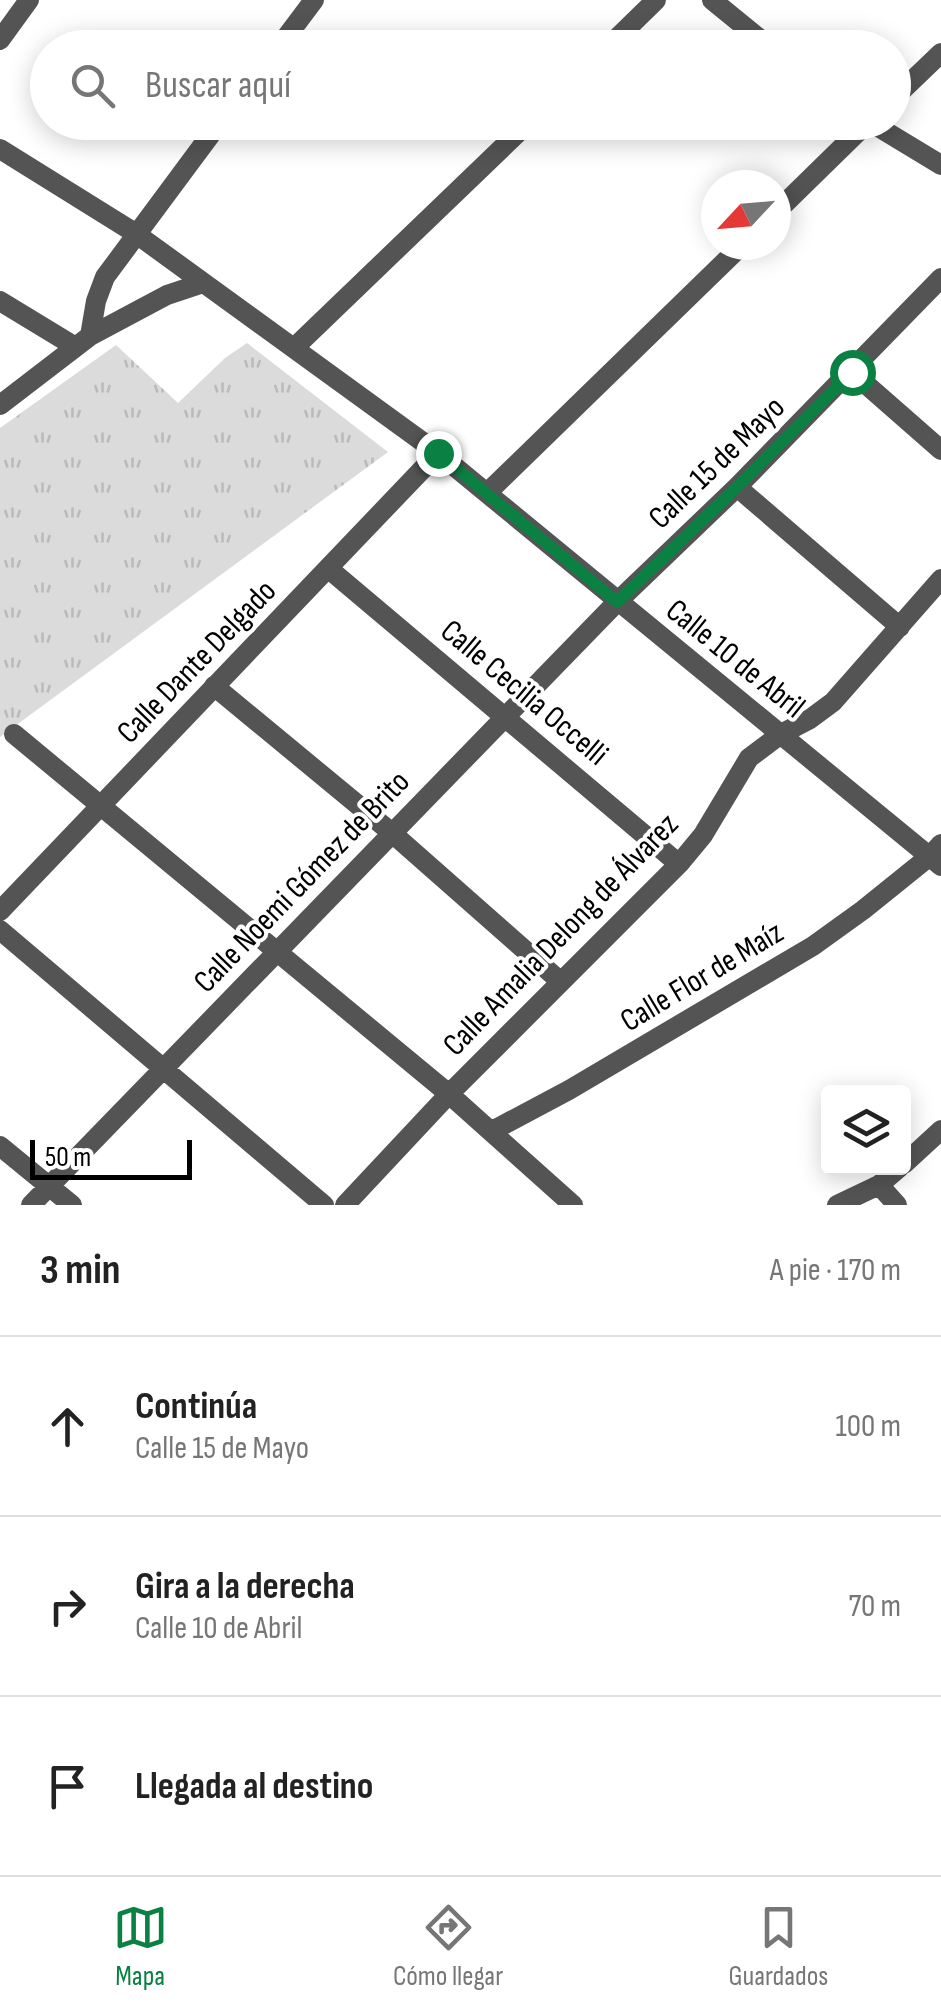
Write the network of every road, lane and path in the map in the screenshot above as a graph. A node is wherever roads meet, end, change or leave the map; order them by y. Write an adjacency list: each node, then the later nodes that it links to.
1 (29, 0): 8 (street)
2 (314, 0): 5 (street)
3 (656, 0): 6 (street)
4 (712, 0): 7 (street)
5 (292, 30)
6 (625, 30)
7 (749, 30)
8 (0, 40)
9 (941, 53): 10 (street)
10 (911, 82)
11 (206, 140): 18 (street)
12 (510, 140): 24 (street)
13 (850, 140): 17 (street)
14 (898, 140): 16 (street)
15 (0, 149): 18 (street, Calle 10 de Abril)
16 (941, 166)
17 (791, 197)
18 (135, 234): 21 (street, Calle 10 de Abril); 23 (street)
19 (727, 260): 30 (street)
20 (941, 278): 25 (street, Calle 15 de Mayo)
21 (203, 284): 23 (street); 24 (street, Calle 10 de Abril)
22 (0, 301): 23 (street)
23 (82, 341): 26 (street)
24 (294, 348): 28 (street, Calle 10 de Abril)
25 (852, 372): 27 (street); 29 (street, Calle 15 de Mayo)
26 (0, 405)
27 (941, 450)
28 (438, 453): 30 (street, Calle 10 de Abril); 31 (street, Calle Dante Delgado)
29 (736, 488): 33 (street, Calle 15 de Mayo); 34 (street)
30 (486, 493): 33 (street, Calle 10 de Abril)
31 (329, 569): 35 (street, Calle Dante Delgado); 36 (street, Calle Cecilia Occelli)
32 (941, 579): 34 (street, Calle Amalia Delong de Álvarez)
33 (617, 602): 36 (street, Calle Noemi Gómez de Brito); 38 (street, Calle 10 de Abril)
34 (900, 627): 38 (street, Calle Amalia Delong de Álvarez)
35 (214, 686): 39 (street, Calle Dante Delgado); 40 (street)
36 (506, 717): 40 (street, Calle Noemi Gómez de Brito); 42 (street, Calle Cecilia Occelli)
37 (14, 734): 39 (street)
38 (782, 734): 41 (street, Calle 10 de Abril); 42 (street, Calle Amalia Delong de Álvarez)
39 (101, 806): 43 (street, Calle Dante Delgado); 45 (street)
40 (392, 833): 45 (street, Calle Noemi Gómez de Brito); 46 (street)
41 (937, 855): 50 (street, Calle Flor de Maíz)
42 (679, 864): 46 (street, Calle Amalia Delong de Álvarez)
43 (0, 911)
44 (0, 930): 47 (street)
45 (276, 951): 47 (street, Calle Noemi Gómez de Brito); 48 (street)
46 (561, 982): 48 (street, Calle Amalia Delong de Álvarez)
47 (162, 1069): 55 (street, Calle Noemi Gómez de Brito); 58 (street)
48 (448, 1094): 50 (street); 59 (street, Calle Amalia Delong de Álvarez)
49 (941, 1130): 52 (street)
50 (492, 1132): 60 (street)
51 (0, 1146): 55 (street)
52 (911, 1157)
53 (891, 1175): 54 (street)
54 (880, 1185): 61 (street); 62 (street)
55 (49, 1186): 56 (street, Calle Noemi Gómez de Brito); 57 (street)
56 (30, 1205)
57 (72, 1205)
58 (324, 1205)
59 (345, 1205)
60 (573, 1205)
61 (836, 1205)
62 (898, 1205)

